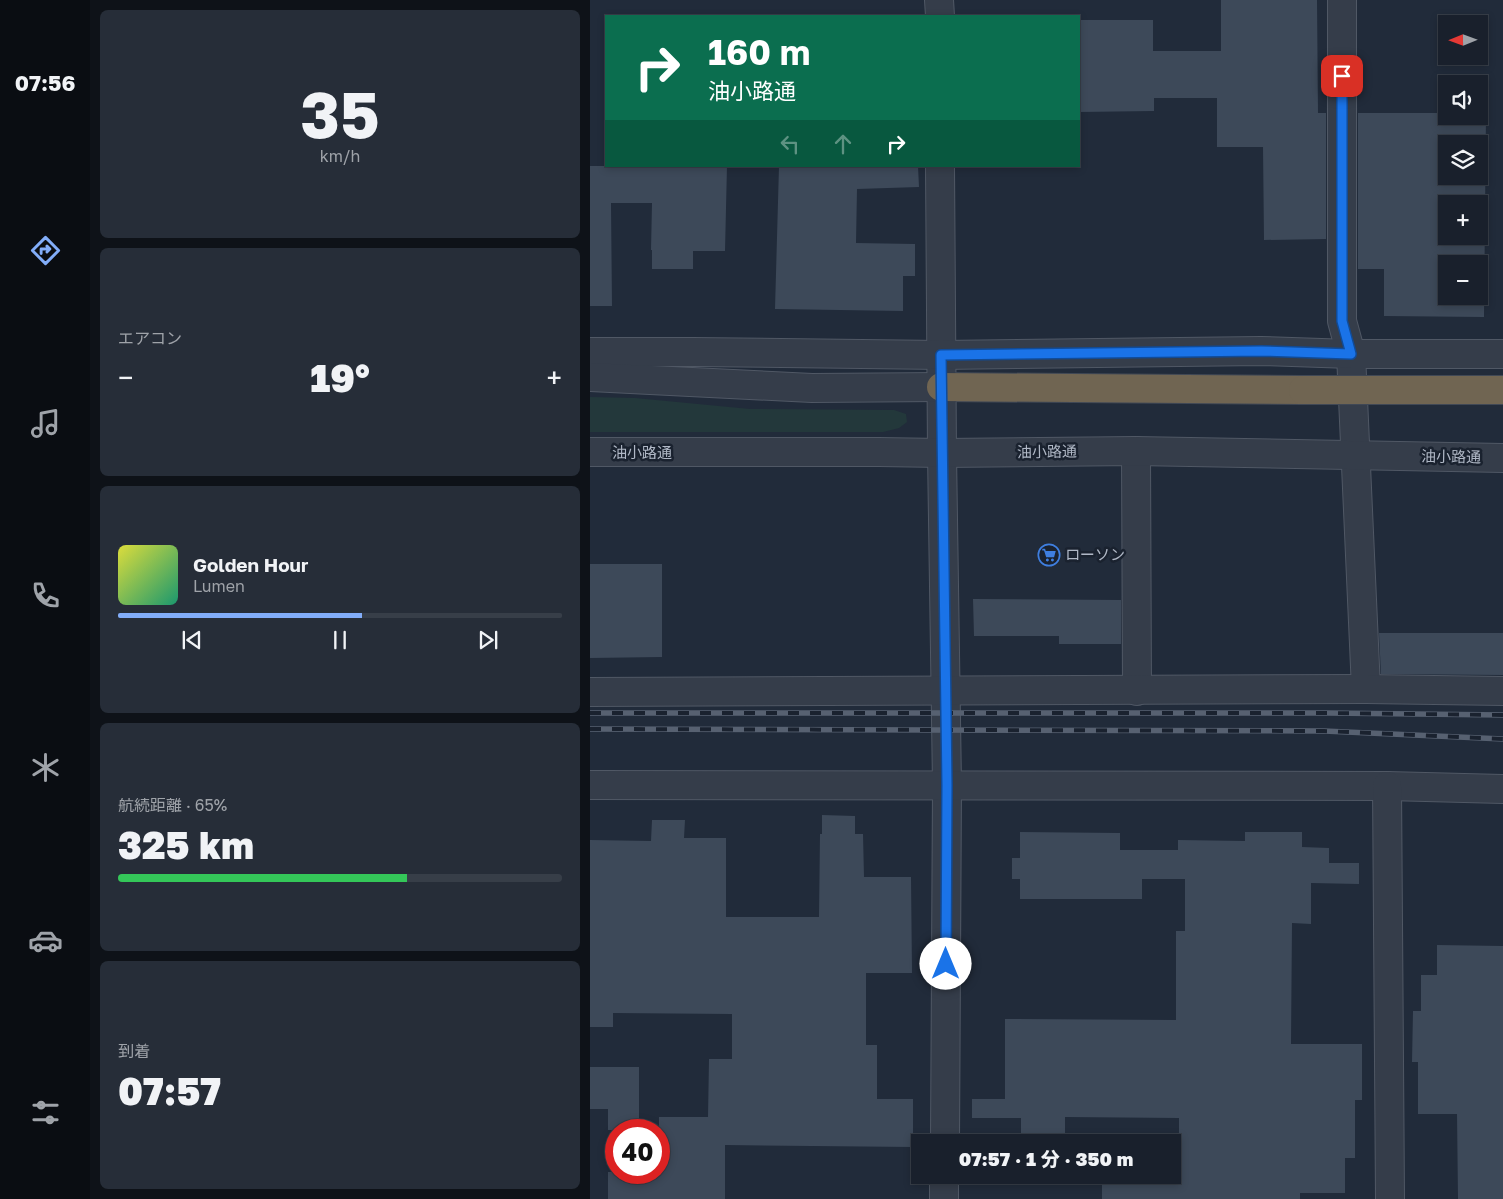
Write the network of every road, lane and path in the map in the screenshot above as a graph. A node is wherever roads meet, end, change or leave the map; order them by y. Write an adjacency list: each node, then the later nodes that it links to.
1 (940, 0): 3 (street)
2 (1342, 0): 6 (street)
3 (940, 15)
4 (940, 167): 8 (street)
5 (590, 352): 8 (street)
6 (1351, 354): 7 (street); 8 (street); 15 (street)
7 (1503, 354)
8 (941, 355): 10 (street)
9 (590, 377): 10 (street)
10 (941, 387): 11 (highway, bridge); 14 (street)
11 (1503, 390)
12 (1136, 450): 14 (street, 油小路通); 15 (street, 油小路通); 18 (street)
13 (590, 452): 14 (street, 油小路通)
14 (942, 453): 21 (street)
15 (1356, 455): 16 (street, 油小路通); 17 (street)
16 (1503, 458)
17 (1366, 690): 18 (street); 19 (street)
18 (1137, 691): 21 (street)
19 (1503, 691)
20 (590, 692): 21 (street)
21 (946, 692): 23 (street)
22 (590, 785): 23 (street)
23 (947, 785): 24 (street); 26 (street)
24 (1387, 786): 25 (street); 29 (street)
25 (1503, 789)
26 (945, 1134)
27 (944, 1184): 28 (street)
28 (944, 1199)
29 (1390, 1199)

